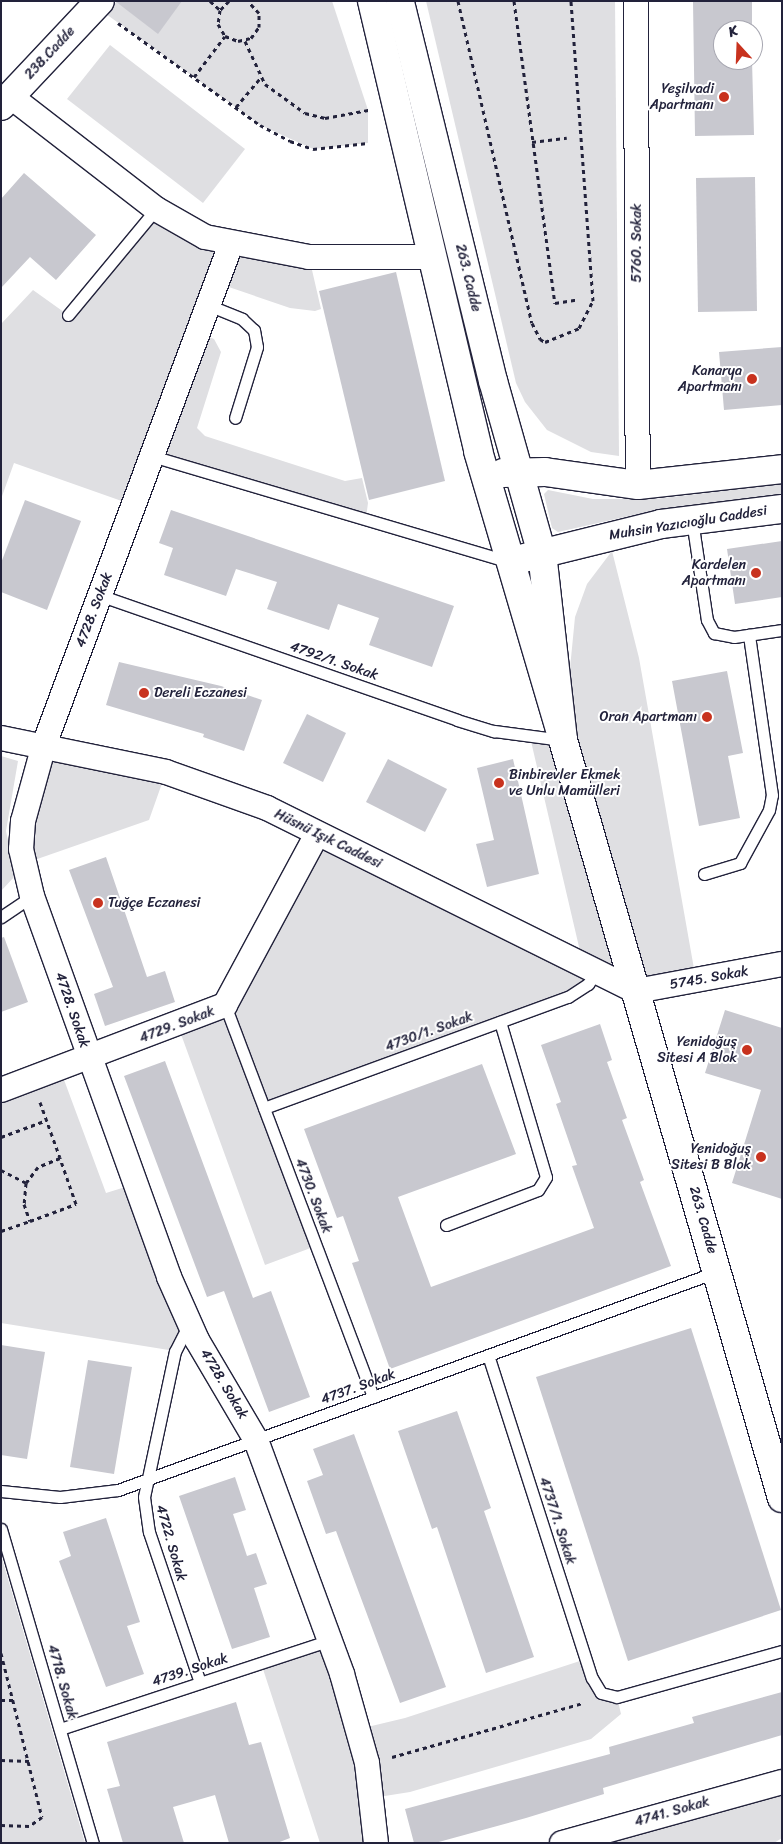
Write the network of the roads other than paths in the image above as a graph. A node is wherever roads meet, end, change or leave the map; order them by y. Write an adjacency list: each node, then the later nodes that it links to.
1 (372, 1): 8 (main road)
2 (400, 1): 14 (main road, 263. Cadde)
3 (636, 1): 16 (street, 5760. Sokak)
4 (98, 3): 5 (main road, 238.Cadde)
5 (5, 101): 6 (street)
6 (156, 209): 7 (street); 10 (lane)
7 (231, 244): 8 (street); 9 (street, 4728. Sokak)
8 (432, 257): 15 (main road)
9 (208, 305): 11 (lane); 12 (street, 4728. Sokak)
10 (68, 315)
11 (235, 418)
12 (152, 456): 20 (lane); 21 (street, 4728. Sokak)
13 (782, 469): 16 (main road)
14 (520, 470): 15 (main road); 16 (main road); 19 (main road, 263. Cadde)
15 (485, 476): 20 (main road)
16 (638, 485)
17 (782, 509): 18 (main road, Muhsin Yazıcıoğlu Caddesi)
18 (692, 520): 19 (main road, Muhsin Yazıcıoğlu Caddesi); 23 (lane)
19 (542, 554): 20 (main road, Muhsin Yazıcıoğlu Caddesi); 25 (main road, 263. Cadde)
20 (507, 561): 25 (main road)
21 (99, 596): 25 (lane, 4792/1. Sokak); 26 (street, 4728. Sokak)
22 (782, 630): 23 (lane)
23 (749, 635): 28 (lane)
24 (1, 738): 26 (street, Hüsnü Işık Caddesi)
25 (563, 740): 33 (main road, 263. Cadde)
26 (44, 745): 27 (street, Hüsnü Işık Caddesi); 29 (street, 4728. Sokak)
27 (317, 834): 32 (street, Hüsnü Işık Caddesi); 34 (street, 4729. Sokak)
28 (704, 874)
29 (32, 896): 30 (lane); 36 (street, 4728. Sokak)
30 (1, 917)
31 (782, 964): 33 (street, 5745. Sokak)
32 (597, 972): 33 (street, Hüsnü Işık Caddesi); 35 (lane, 4730/1. Sokak)
33 (636, 991): 40 (main road, 263. Cadde)
34 (225, 1005): 36 (street, 4729. Sokak); 38 (lane, 4730. Sokak)
35 (500, 1022): 38 (lane, 4730/1. Sokak); 39 (lane)
36 (88, 1058): 37 (street, 4729. Sokak); 41 (street, 4728. Sokak)
37 (1, 1090)
38 (264, 1108): 43 (lane, 4730. Sokak)
39 (446, 1226)
40 (718, 1272): 42 (lane, 4737. Sokak); 47 (main road, 263. Cadde)
41 (189, 1324): 44 (street, 4728. Sokak); 45 (lane, 4722. Sokak)
42 (488, 1355): 43 (lane, 4737. Sokak); 50 (lane, 4737/1. Sokak)
43 (373, 1397): 44 (lane, 4737. Sokak)
44 (256, 1440): 45 (lane, 4737. Sokak); 49 (street, 4728. Sokak)
45 (145, 1481): 46 (lane, 4737. Sokak); 51 (lane, 4722. Sokak)
46 (1, 1491)
47 (782, 1498)
48 (1, 1529): 52 (lane, 4718. Sokak)
49 (330, 1640): 51 (lane, 4739. Sokak); 55 (street, 4728. Sokak)
50 (782, 1651)
51 (200, 1683): 52 (lane, 4739. Sokak)
52 (60, 1728): 54 (lane, 4718. Sokak)
53 (782, 1782): 56 (street, 4741. Sokak)
54 (93, 1843)
55 (376, 1843)
56 (562, 1843)

